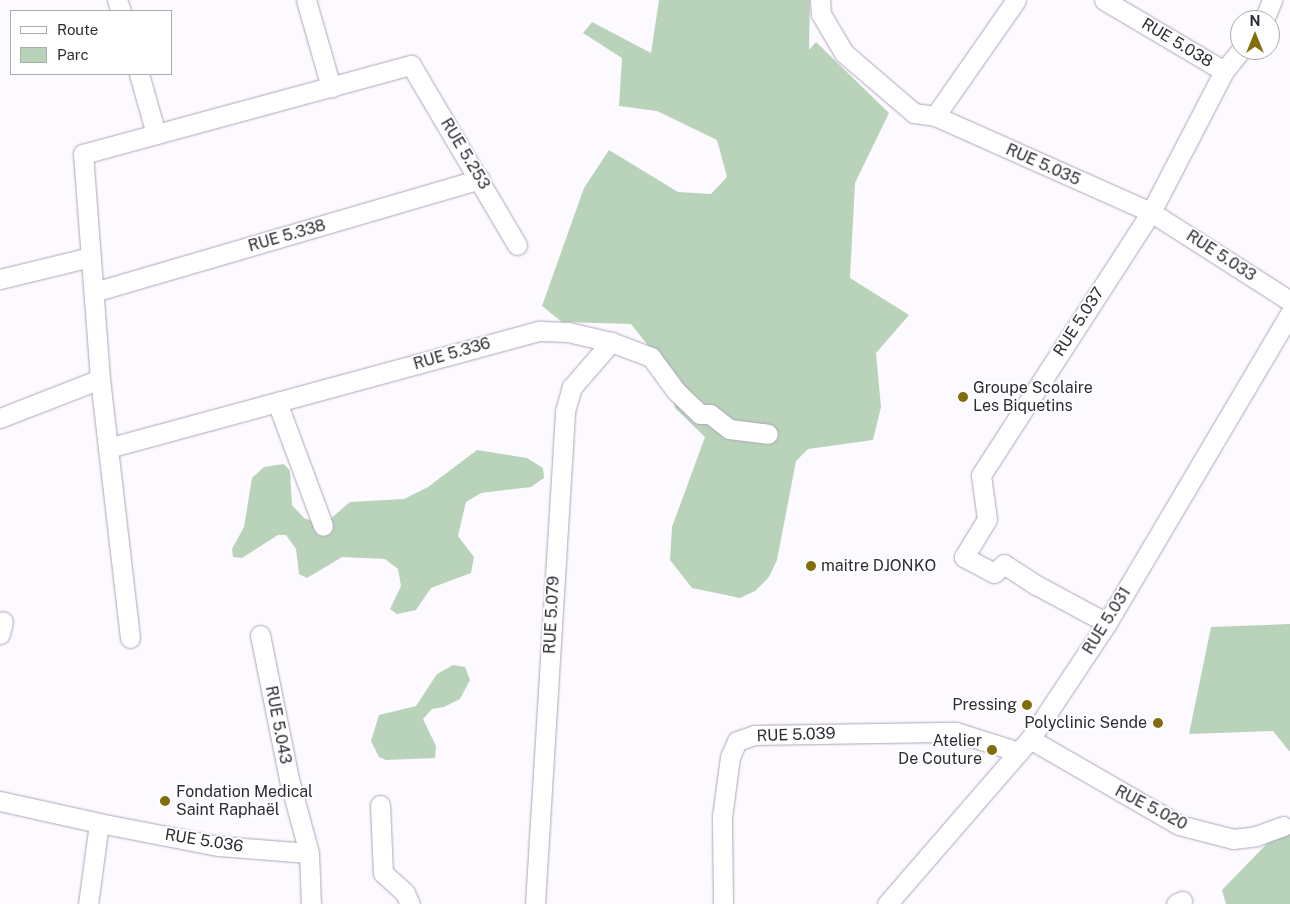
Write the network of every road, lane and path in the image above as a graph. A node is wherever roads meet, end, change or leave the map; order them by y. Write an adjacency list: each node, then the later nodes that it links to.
1 (306, 0): 8 (street)
2 (820, 0): 9 (street, RUE 5.035)
3 (1016, 0): 9 (street)
4 (1104, 0): 6 (street, RUE 5.038)
5 (1233, 60): 6 (street, RUE 5.037)
6 (1224, 71): 12 (street, RUE 5.037)
7 (139, 75): 10 (street)
8 (331, 87): 10 (street); 11 (street, RUE 5.253)
9 (935, 116): 12 (street, RUE 5.035)
10 (156, 134): 14 (street)
11 (480, 179): 13 (street, RUE 5.253); 16 (street, RUE 5.338)
12 (1151, 212): 17 (street, RUE 5.033); 26 (street, RUE 5.037)
13 (517, 245)
14 (90, 257): 15 (street); 16 (street)
15 (0, 279)
16 (94, 292): 20 (street)
17 (1290, 301)
18 (1290, 313): 26 (street, RUE 5.031)
19 (611, 342): 21 (street, RUE 5.336); 23 (street, RUE 5.336); 38 (street, RUE 5.079)
20 (100, 379): 22 (street); 24 (street)
21 (277, 402): 24 (street, RUE 5.336); 25 (street)
22 (0, 418)
23 (768, 434)
24 (108, 448): 28 (street)
25 (323, 526)
26 (1107, 623): 29 (street, RUE 5.031)
27 (260, 635): 34 (street, RUE 5.043)
28 (130, 638)
29 (1024, 746): 33 (street, RUE 5.020); 39 (street, RUE 5.039); 40 (street, RUE 5.031)
30 (0, 801): 32 (street, RUE 5.036)
31 (380, 805): 37 (street)
32 (99, 823): 34 (street, RUE 5.036); 35 (street)
33 (1283, 826)
34 (309, 853): 36 (street, RUE 5.043)
35 (88, 904)
36 (311, 904)
37 (410, 904)
38 (535, 904)
39 (723, 904)
40 (888, 904)

